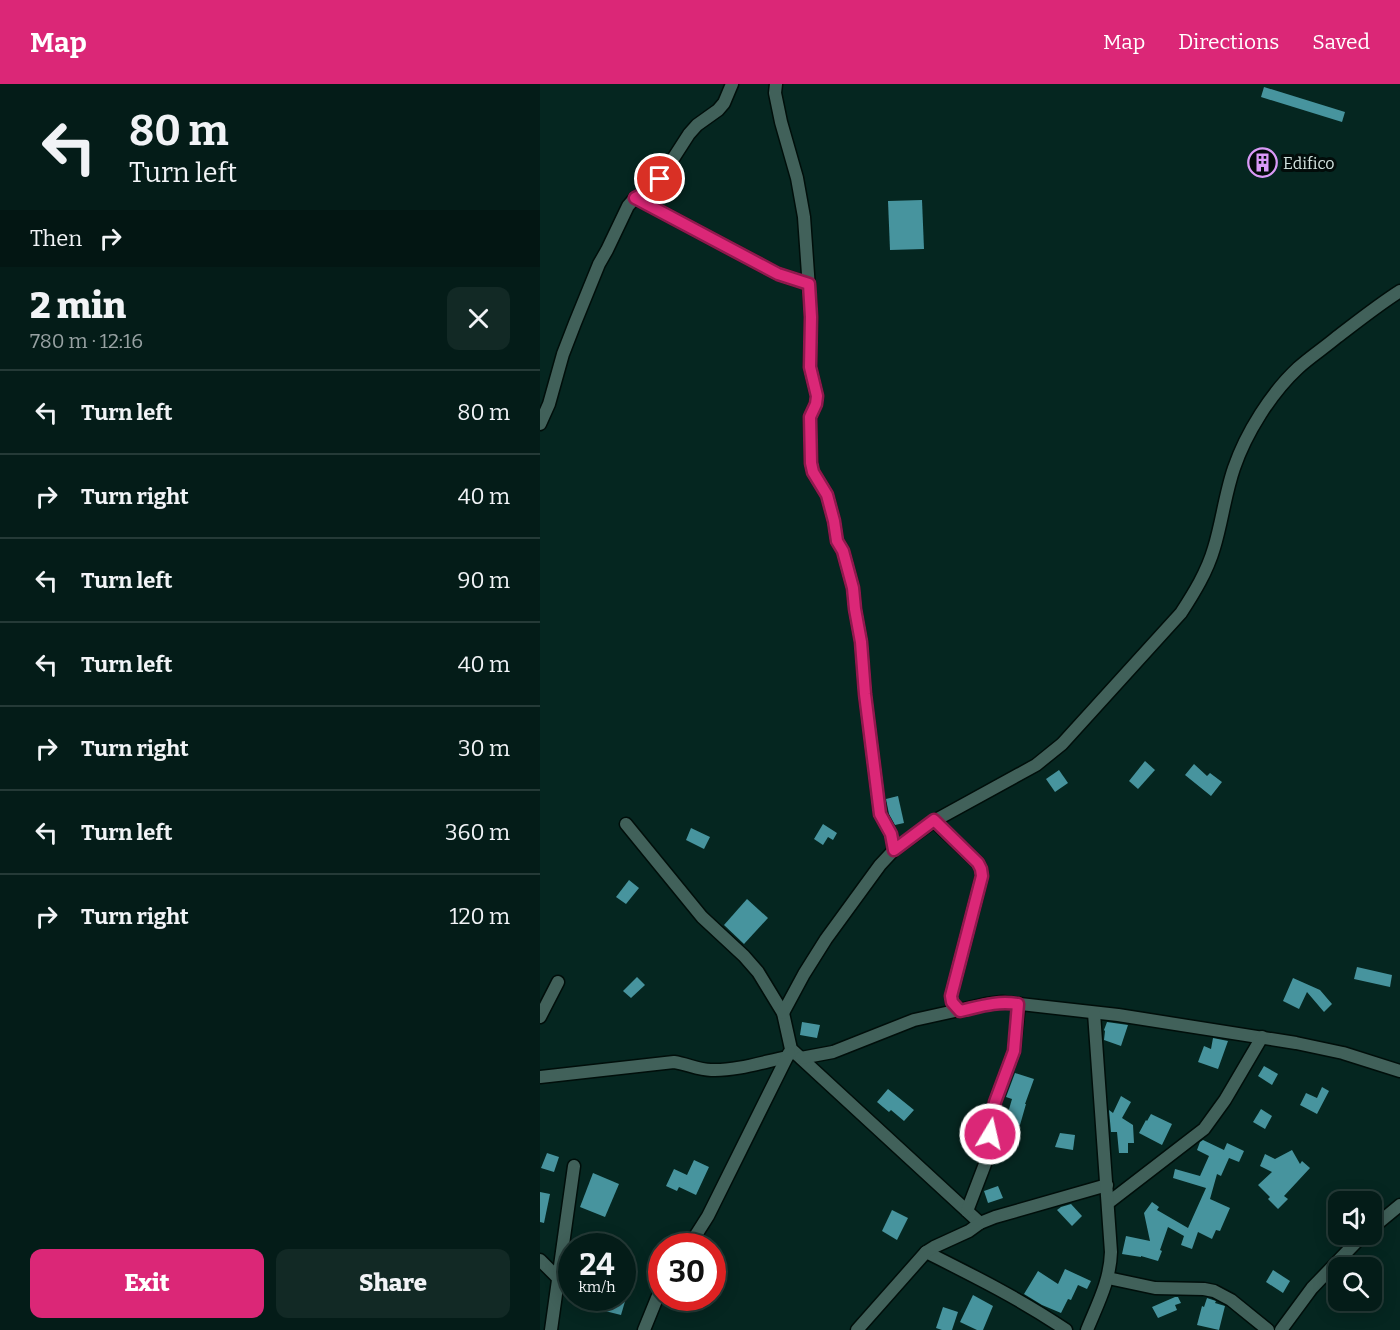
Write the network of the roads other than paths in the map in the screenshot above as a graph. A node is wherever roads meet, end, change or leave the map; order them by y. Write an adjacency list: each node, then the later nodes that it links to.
1 (732, 84): 3 (street)
2 (776, 84): 4 (street)
3 (635, 198): 4 (street); 6 (street)
4 (809, 284): 9 (street)
5 (1400, 291): 7 (street)
6 (540, 424)
7 (934, 820): 9 (street); 12 (street)
8 (626, 824): 13 (street)
9 (894, 850): 13 (street)
10 (558, 982): 15 (street)
11 (1018, 1004): 12 (street); 14 (street); 25 (street)
12 (960, 1011): 18 (street)
13 (783, 1013): 17 (street)
14 (1094, 1013): 16 (street); 22 (street)
15 (540, 1017)
16 (1262, 1037): 19 (street); 23 (street)
17 (789, 1053): 18 (street); 20 (street); 29 (street)
18 (801, 1058): 25 (street)
19 (1400, 1071)
20 (540, 1077)
21 (574, 1166): 28 (street)
22 (1107, 1185): 23 (street); 27 (street)
23 (1108, 1203): 34 (street)
24 (1400, 1205): 26 (street)
25 (967, 1211): 27 (street)
26 (1382, 1220)
27 (980, 1223): 31 (street)
28 (564, 1233)
29 (697, 1233)
30 (1354, 1245): 42 (street)
31 (926, 1252): 38 (street); 39 (street)
32 (540, 1260): 33 (street)
33 (558, 1278): 36 (street)
34 (1108, 1278): 40 (street); 41 (street)
35 (652, 1311): 37 (street)
36 (551, 1330)
37 (644, 1330)
38 (857, 1330)
39 (1066, 1330)
40 (1087, 1330)
41 (1268, 1330)
42 (1281, 1330)

